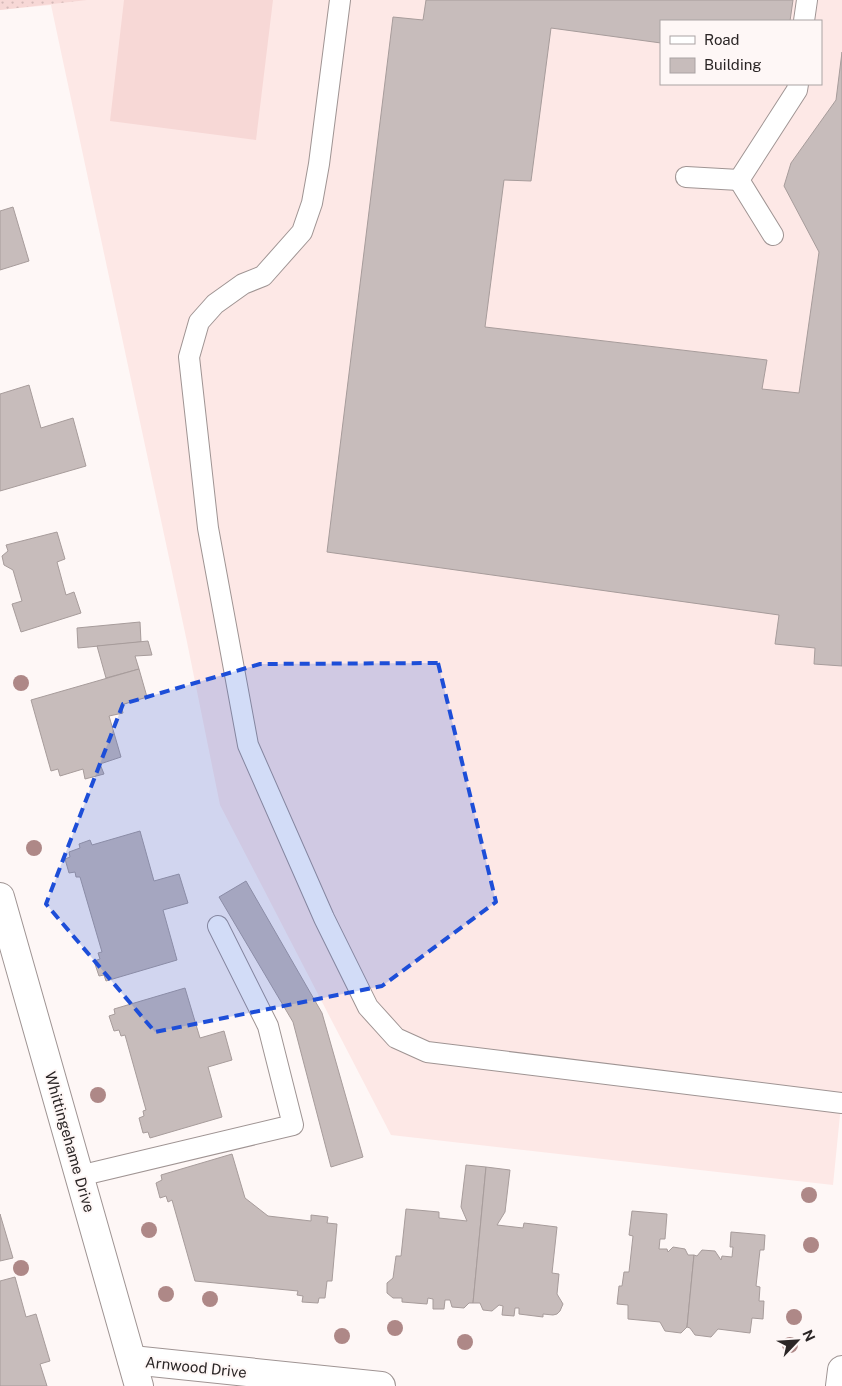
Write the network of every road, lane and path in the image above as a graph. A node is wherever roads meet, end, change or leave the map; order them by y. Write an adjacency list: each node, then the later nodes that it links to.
1 (340, 0): 10 (lane)
2 (807, 0): 3 (lane)
3 (804, 20)
4 (798, 85): 6 (lane)
5 (686, 177): 6 (lane)
6 (739, 180): 7 (lane)
7 (773, 235)
8 (0, 897): 11 (street, Whittingehame Drive)
9 (218, 926): 11 (lane)
10 (842, 1103)
11 (79, 1176): 12 (street, Whittingehame Drive)
12 (132, 1360): 14 (street, Whittingehame Drive); 15 (street, Arnwood Drive)
13 (842, 1370): 16 (street)
14 (139, 1386)
15 (381, 1386)
16 (840, 1386)

